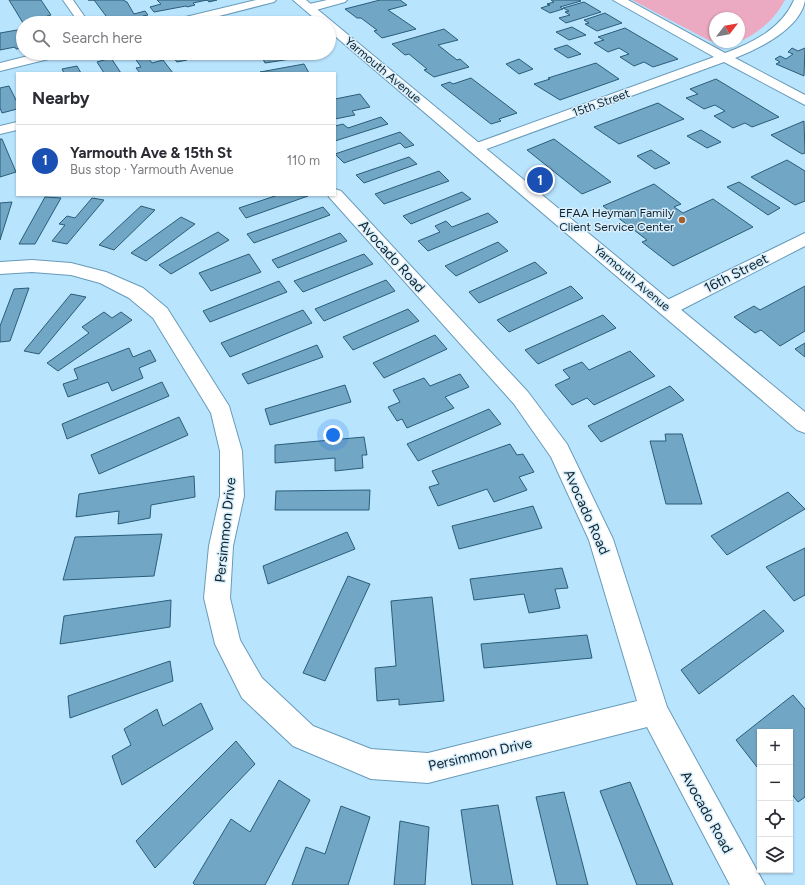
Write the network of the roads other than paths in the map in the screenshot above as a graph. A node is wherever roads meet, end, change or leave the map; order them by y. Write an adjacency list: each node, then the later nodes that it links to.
1 (68, 0): 8 (lane)
2 (270, 0): 9 (street)
3 (299, 0): 7 (street, Yarmouth Avenue)
4 (341, 0): 7 (street)
5 (619, 0): 12 (street)
6 (800, 0): 12 (street, 15th Street)
7 (309, 8): 10 (street, Yarmouth Avenue)
8 (79, 16)
9 (205, 16)
10 (318, 16)
11 (336, 31): 18 (street, Yarmouth Avenue)
12 (725, 58): 15 (street); 18 (street, 15th Street)
13 (28, 60): 14 (street)
14 (0, 67)
15 (805, 101)
16 (16, 126): 17 (street)
17 (0, 130)
18 (476, 148): 22 (street, Yarmouth Avenue)
19 (336, 195): 24 (street, Avocado Road)
20 (805, 239): 22 (street, 16th Street)
21 (0, 268): 24 (street, Persimmon Drive)
22 (668, 308): 23 (street, Yarmouth Avenue)
23 (805, 424)
24 (654, 711): 25 (street, Avocado Road)
25 (749, 885)

